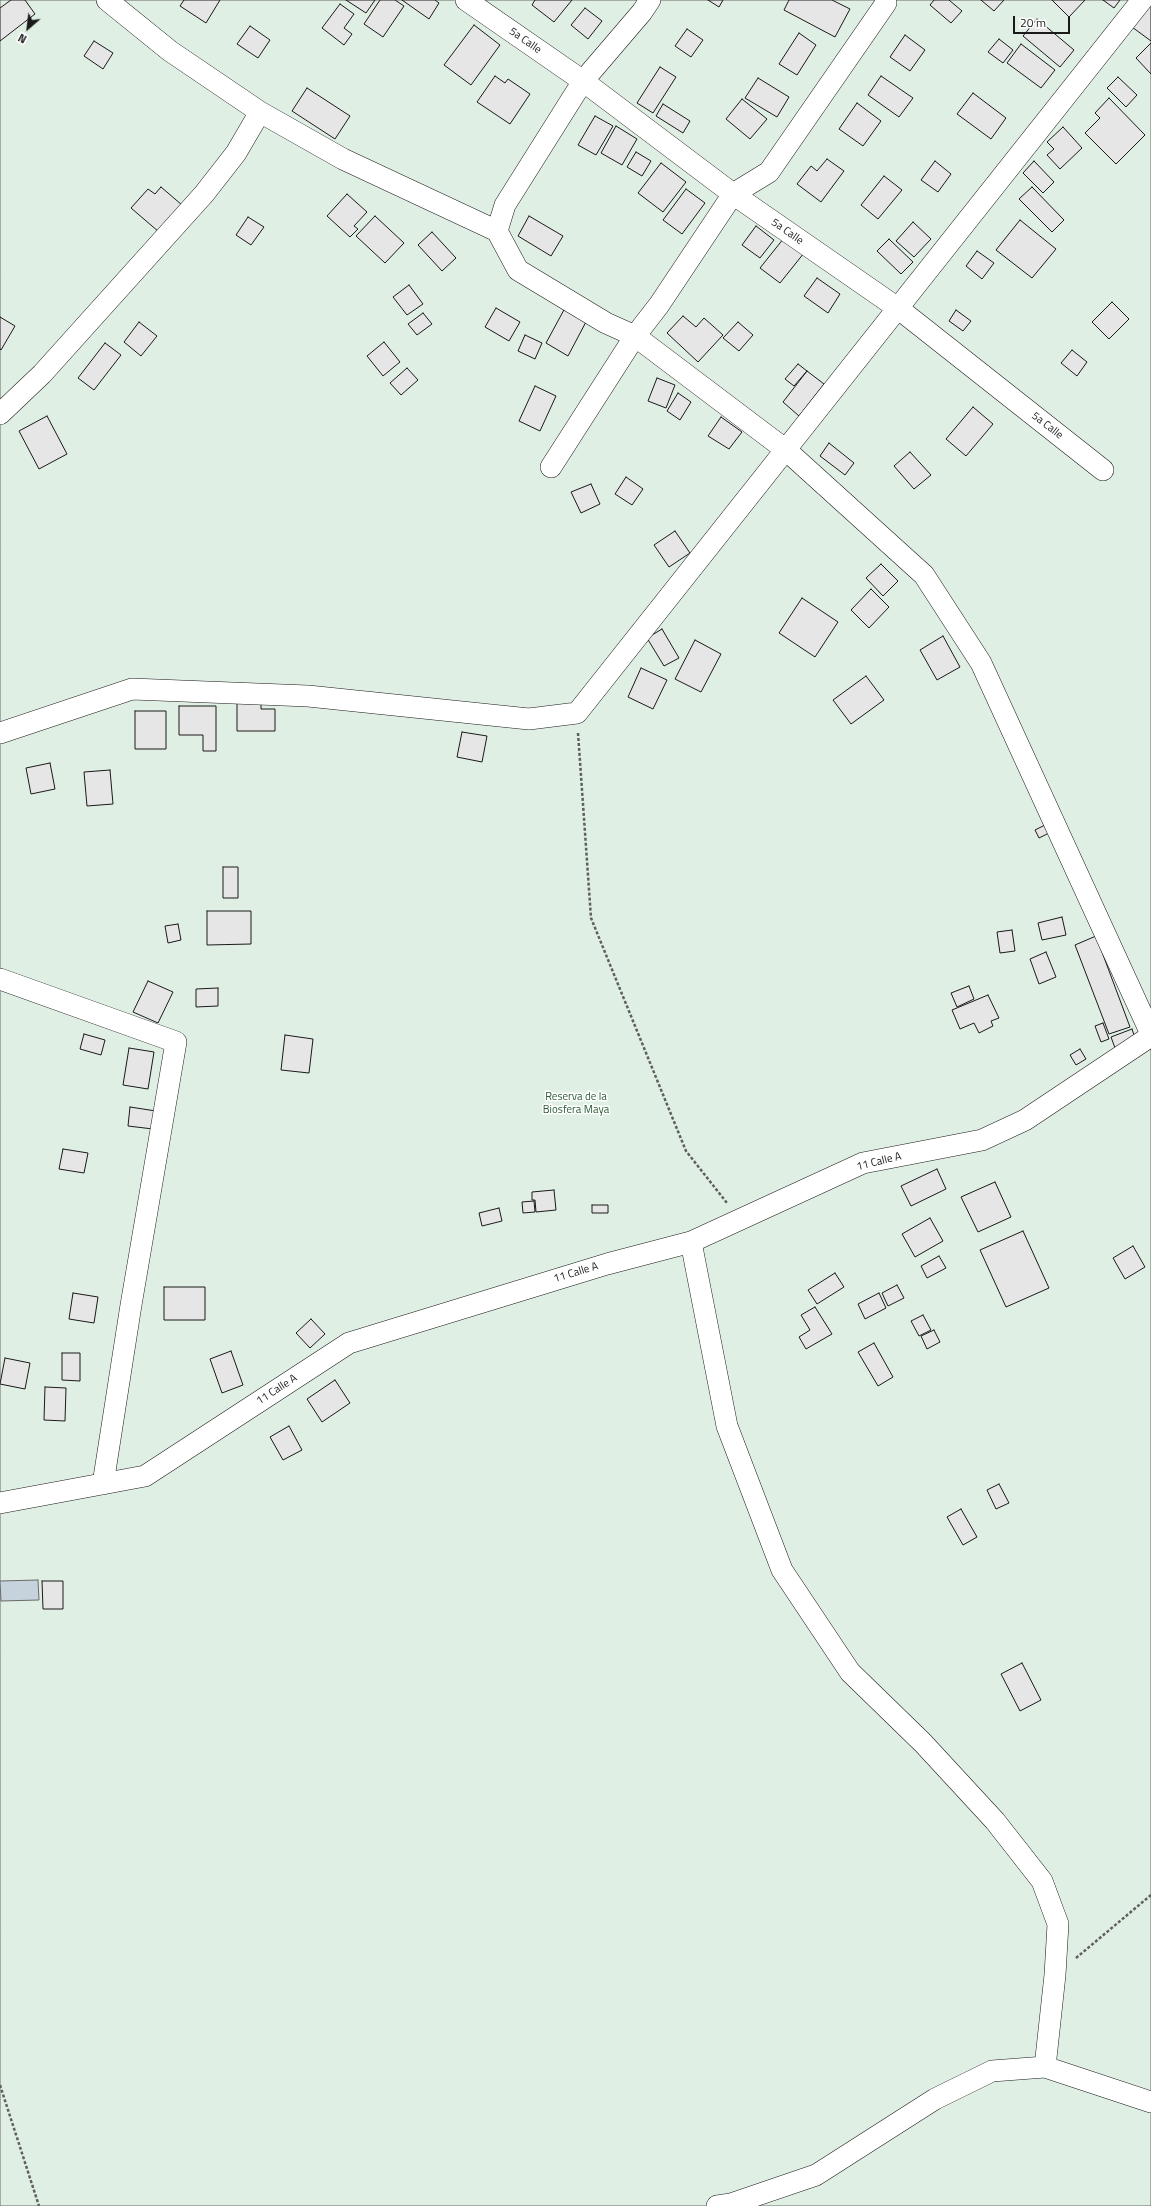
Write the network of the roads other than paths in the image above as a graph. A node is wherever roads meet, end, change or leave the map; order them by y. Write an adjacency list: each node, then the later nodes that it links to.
1 (107, 0): 7 (street)
2 (466, 0): 6 (street, 5a Calle)
3 (650, 0): 6 (street)
4 (1142, 0): 10 (street)
5 (886, 3): 8 (street)
6 (583, 81): 8 (street, 5a Calle); 9 (street)
7 (260, 112): 9 (street); 12 (street)
8 (733, 194): 10 (street, 5a Calle); 11 (street)
9 (497, 231): 11 (street)
10 (899, 309): 13 (street); 15 (street, 5a Calle)
11 (635, 336): 13 (street); 14 (street)
12 (0, 414)
13 (786, 450): 16 (street); 18 (street)
14 (551, 467)
15 (1103, 470)
16 (0, 733)
17 (0, 979): 20 (street)
18 (1151, 1035): 19 (street, 11 Calle A)
19 (691, 1242): 20 (street, 11 Calle A); 22 (street)
20 (103, 1484): 21 (street, 11 Calle A)
21 (0, 1503)
22 (1046, 2067): 23 (street); 24 (street)
23 (1151, 2102)
24 (717, 2206)

